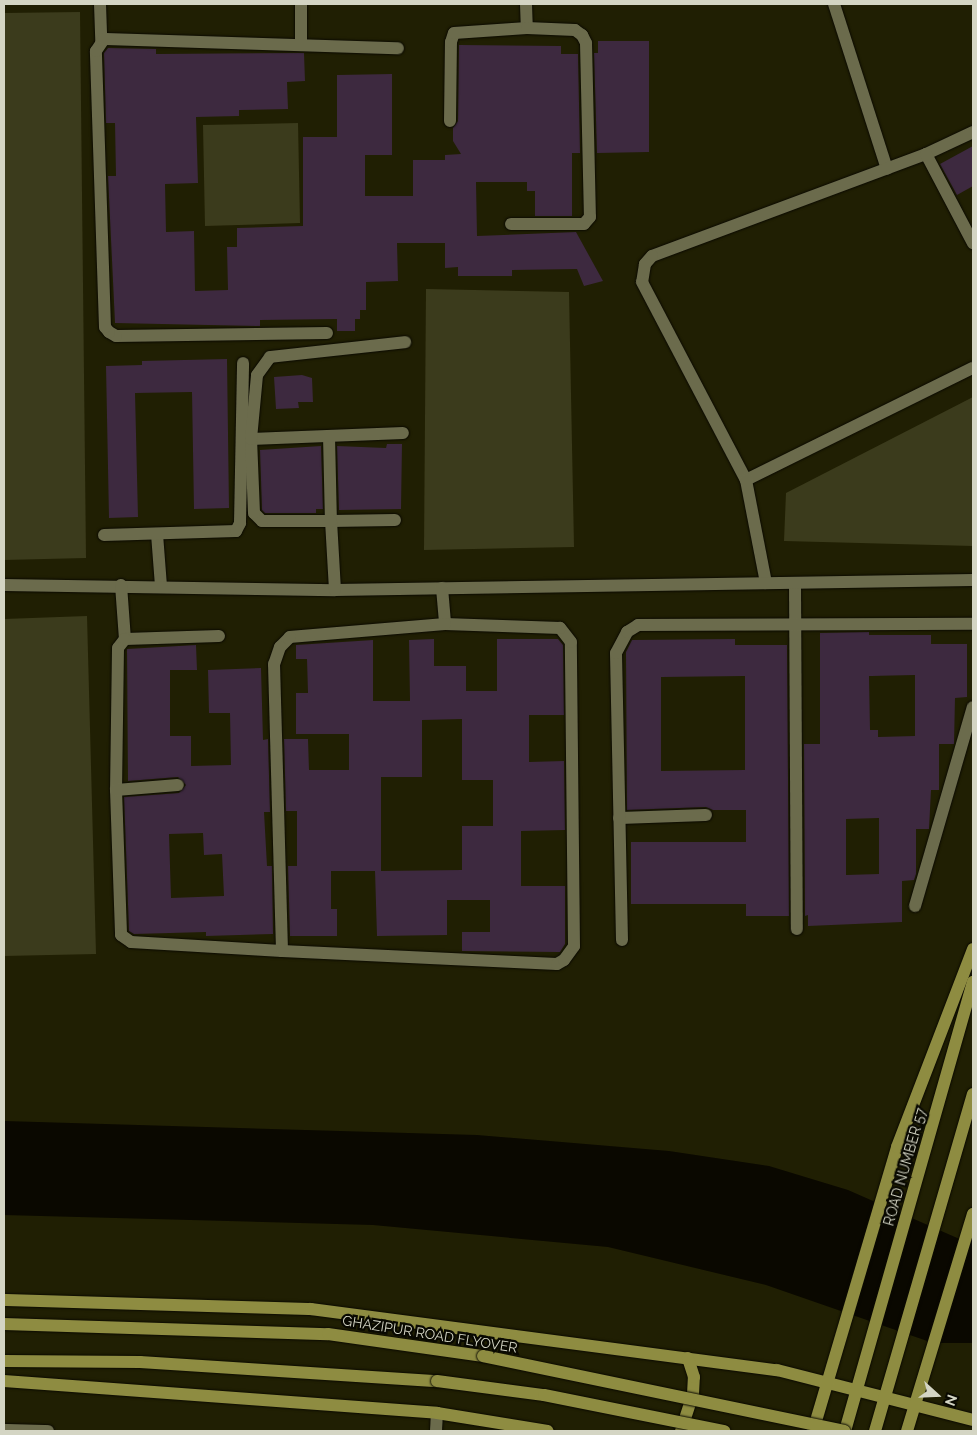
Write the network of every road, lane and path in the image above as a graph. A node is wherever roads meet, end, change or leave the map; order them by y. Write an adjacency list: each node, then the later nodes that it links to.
1 (100, 4): 6 (street)
2 (301, 4): 7 (street)
3 (526, 4): 5 (street)
4 (834, 4): 12 (street)
5 (528, 28): 9 (street); 13 (street)
6 (101, 42): 7 (street); 15 (street)
7 (301, 44): 8 (street)
8 (398, 48)
9 (450, 121)
10 (973, 132): 11 (street)
11 (926, 154): 12 (street); 14 (street)
12 (887, 169): 22 (street)
13 (511, 224)
14 (973, 243)
15 (327, 333)
16 (405, 342): 21 (street)
17 (243, 363): 25 (street)
18 (973, 368): 22 (street)
19 (403, 433): 20 (street)
20 (329, 436): 21 (street); 24 (street)
21 (251, 439): 24 (street)
22 (746, 480): 28 (street)
23 (395, 520): 24 (street)
24 (331, 521): 34 (street)
25 (157, 534): 26 (street); 32 (street)
26 (104, 535)
27 (973, 580): 29 (street)
28 (766, 583): 29 (street); 33 (street)
29 (795, 583): 36 (street)
30 (4, 585): 31 (street)
31 (121, 585): 32 (street); 39 (street)
32 (161, 586): 34 (street)
33 (442, 588): 34 (street); 35 (street)
34 (335, 590)
35 (444, 624): 49 (street); 49 (street)
36 (797, 624): 37 (street); 44 (street); 46 (street)
37 (973, 624)
38 (219, 636): 39 (street)
39 (125, 639): 42 (street)
40 (973, 707): 45 (street)
41 (178, 785): 42 (street)
42 (116, 790): 49 (street)
43 (706, 815): 44 (street)
44 (619, 818): 47 (street)
45 (915, 906)
46 (797, 928)
47 (622, 940)
48 (973, 949): 58 (main road)
49 (282, 951)
50 (973, 982): 59 (main road, ROAD NUMBER 57)
51 (973, 1094): 60 (main road)
52 (973, 1214): 61 (main road)
53 (4, 1300): 55 (main road)
54 (4, 1324): 71 (main road, GHAZIPUR ROAD FLYOVER, bridge)
55 (688, 1358): 58 (main road); 68 (main road)
56 (4, 1361): 69 (main road, bridge)
57 (4, 1381): 62 (main road)
58 (826, 1382): 59 (main road); 70 (main road)
59 (858, 1390): 60 (main road); 71 (main road, ROAD NUMBER 57)
60 (884, 1398): 61 (main road); 72 (main road)
61 (917, 1406): 63 (main road); 73 (main road)
62 (437, 1413): 66 (street); 67 (main road)
63 (973, 1420)
64 (4, 1430): 65 (street)
65 (48, 1431)
66 (436, 1431)
67 (548, 1431)
68 (681, 1431)
69 (724, 1431)
70 (813, 1431)
71 (845, 1431)
72 (875, 1431)
73 (907, 1431)

